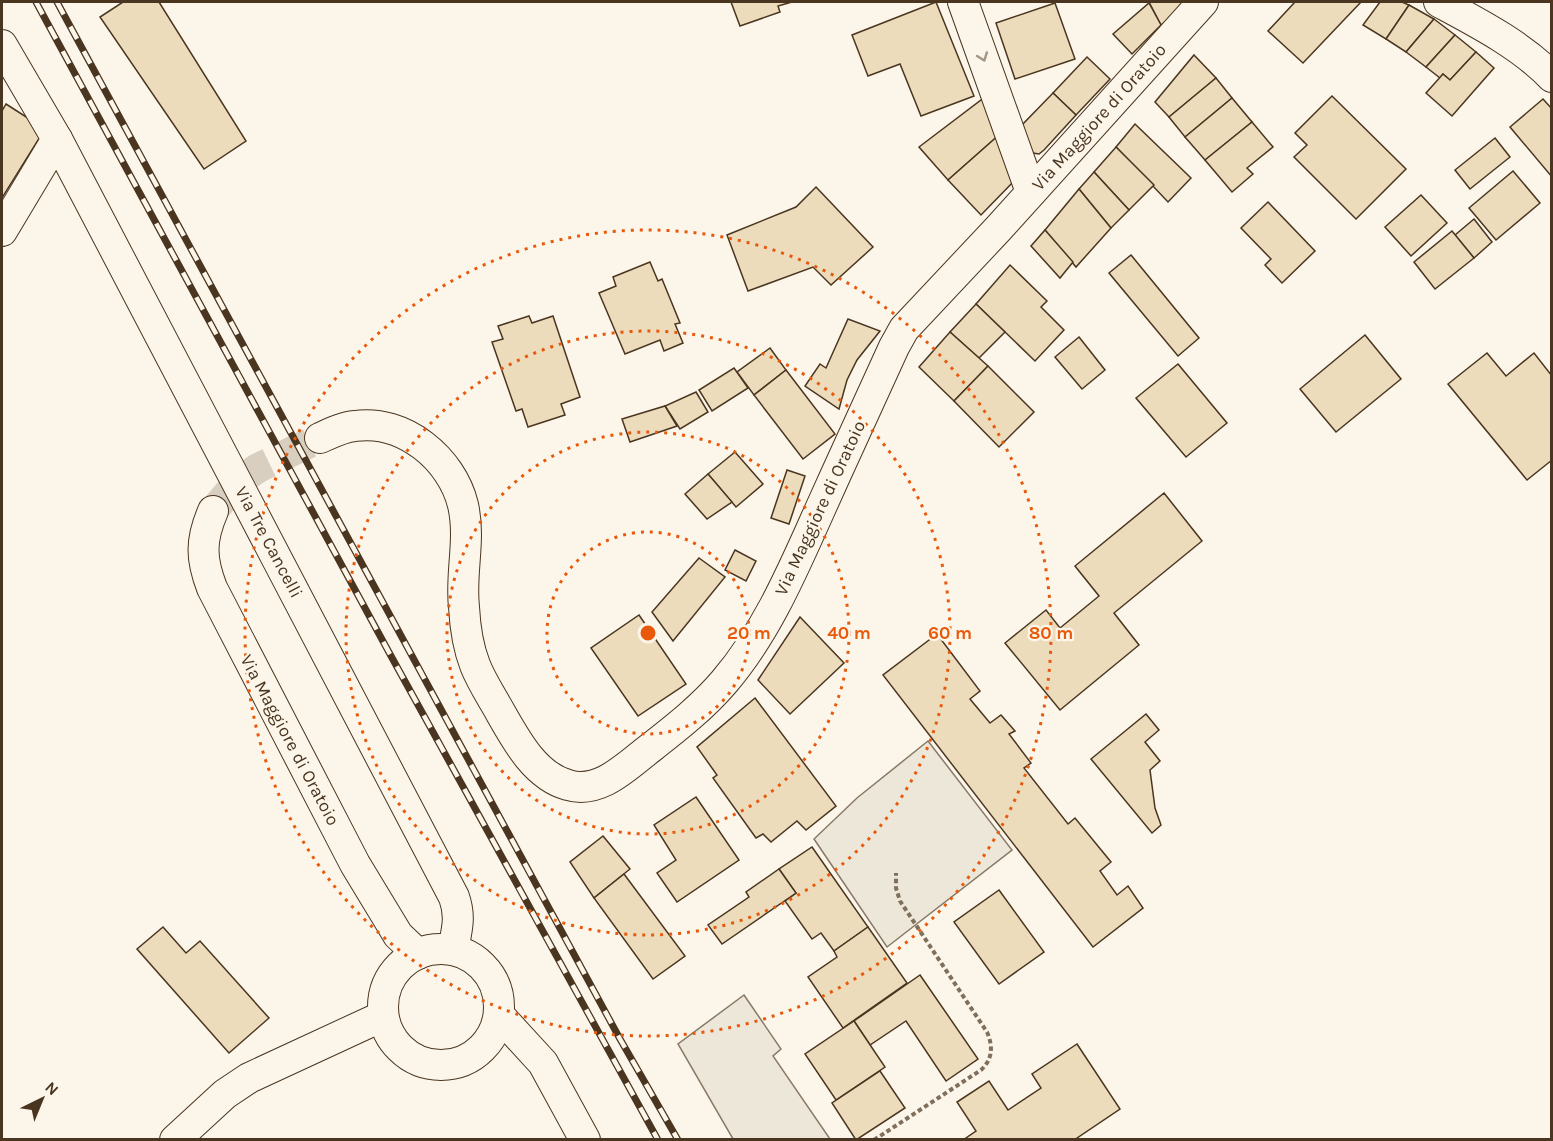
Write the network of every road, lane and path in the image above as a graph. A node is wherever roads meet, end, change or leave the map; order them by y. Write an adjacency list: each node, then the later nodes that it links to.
1 (963, 2): 7 (street, one-way to 7)
2 (1203, 2): 7 (street, Via Maggiore di Oratoio)
3 (1439, 2): 5 (street)
4 (2, 45): 6 (street, Via Tre Cancelli)
5 (1551, 77)
6 (57, 139): 8 (street); 12 (street, Via Tre Cancelli)
7 (1031, 192): 9 (street, Via Maggiore di Oratoio)
8 (2, 231)
9 (320, 438)
10 (213, 511): 13 (street, Via Maggiore di Oratoio)
11 (896, 873): 18 (path)
12 (453, 950): 13 (street); 14 (street)
13 (418, 954): 15 (street)
14 (499, 1014): 15 (street); 17 (street)
15 (384, 1016): 16 (street)
16 (175, 1140)
17 (585, 1140)
18 (874, 1140)

